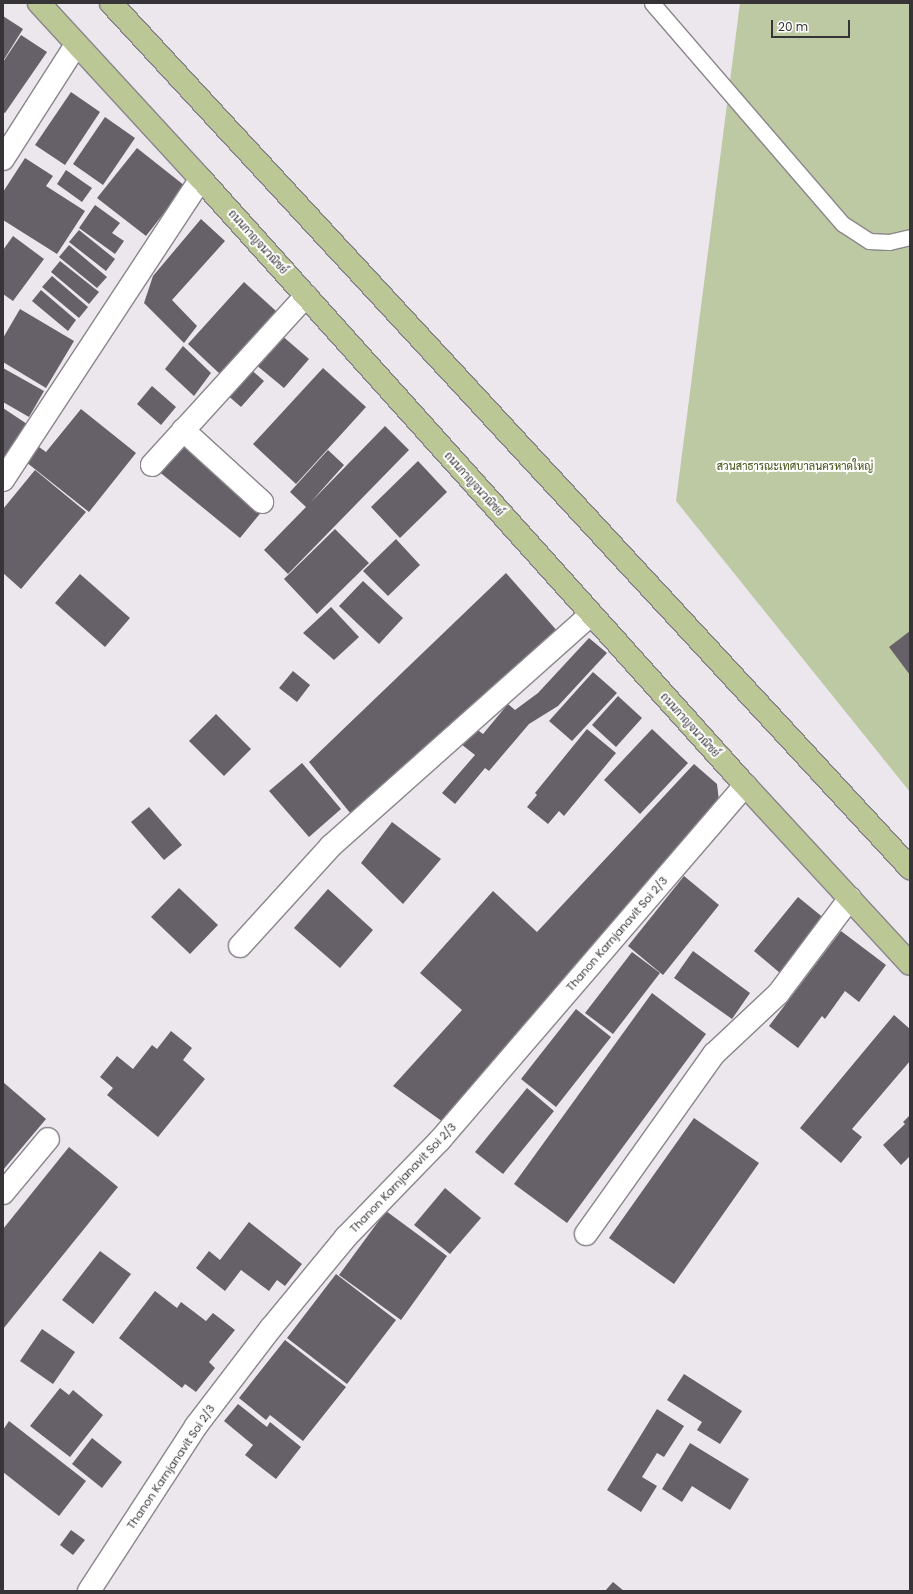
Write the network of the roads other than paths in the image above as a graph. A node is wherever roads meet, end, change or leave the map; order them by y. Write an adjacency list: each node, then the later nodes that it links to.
1 (38, 3): 4 (main road, ถนนกาญจนวณิชย์)
2 (111, 3): 15 (main road)
3 (652, 3): 7 (lane)
4 (76, 45): 5 (street); 6 (main road, ถนนกาญจนวณิชย์)
5 (3, 158)
6 (201, 179): 8 (main road, ถนนกาญจนวณิชย์); 11 (street)
7 (910, 237)
8 (306, 296): 9 (street); 13 (main road, ถนนกาญจนวณิชย์)
9 (183, 430): 10 (street); 12 (street)
10 (152, 465)
11 (3, 480)
12 (262, 502)
13 (591, 614): 14 (main road, ถนนกาญจนวณิชย์); 17 (street)
14 (745, 785): 16 (main road, ถนนกาญจนวณิชย์); 22 (street, Thanon Karnjanavit Soi 2/3)
15 (910, 868)
16 (850, 898): 18 (main road, ถนนกาญจนวณิชย์); 21 (street)
17 (240, 946)
18 (910, 964)
19 (48, 1139): 20 (street)
20 (3, 1193)
21 (586, 1234)
22 (89, 1591)

